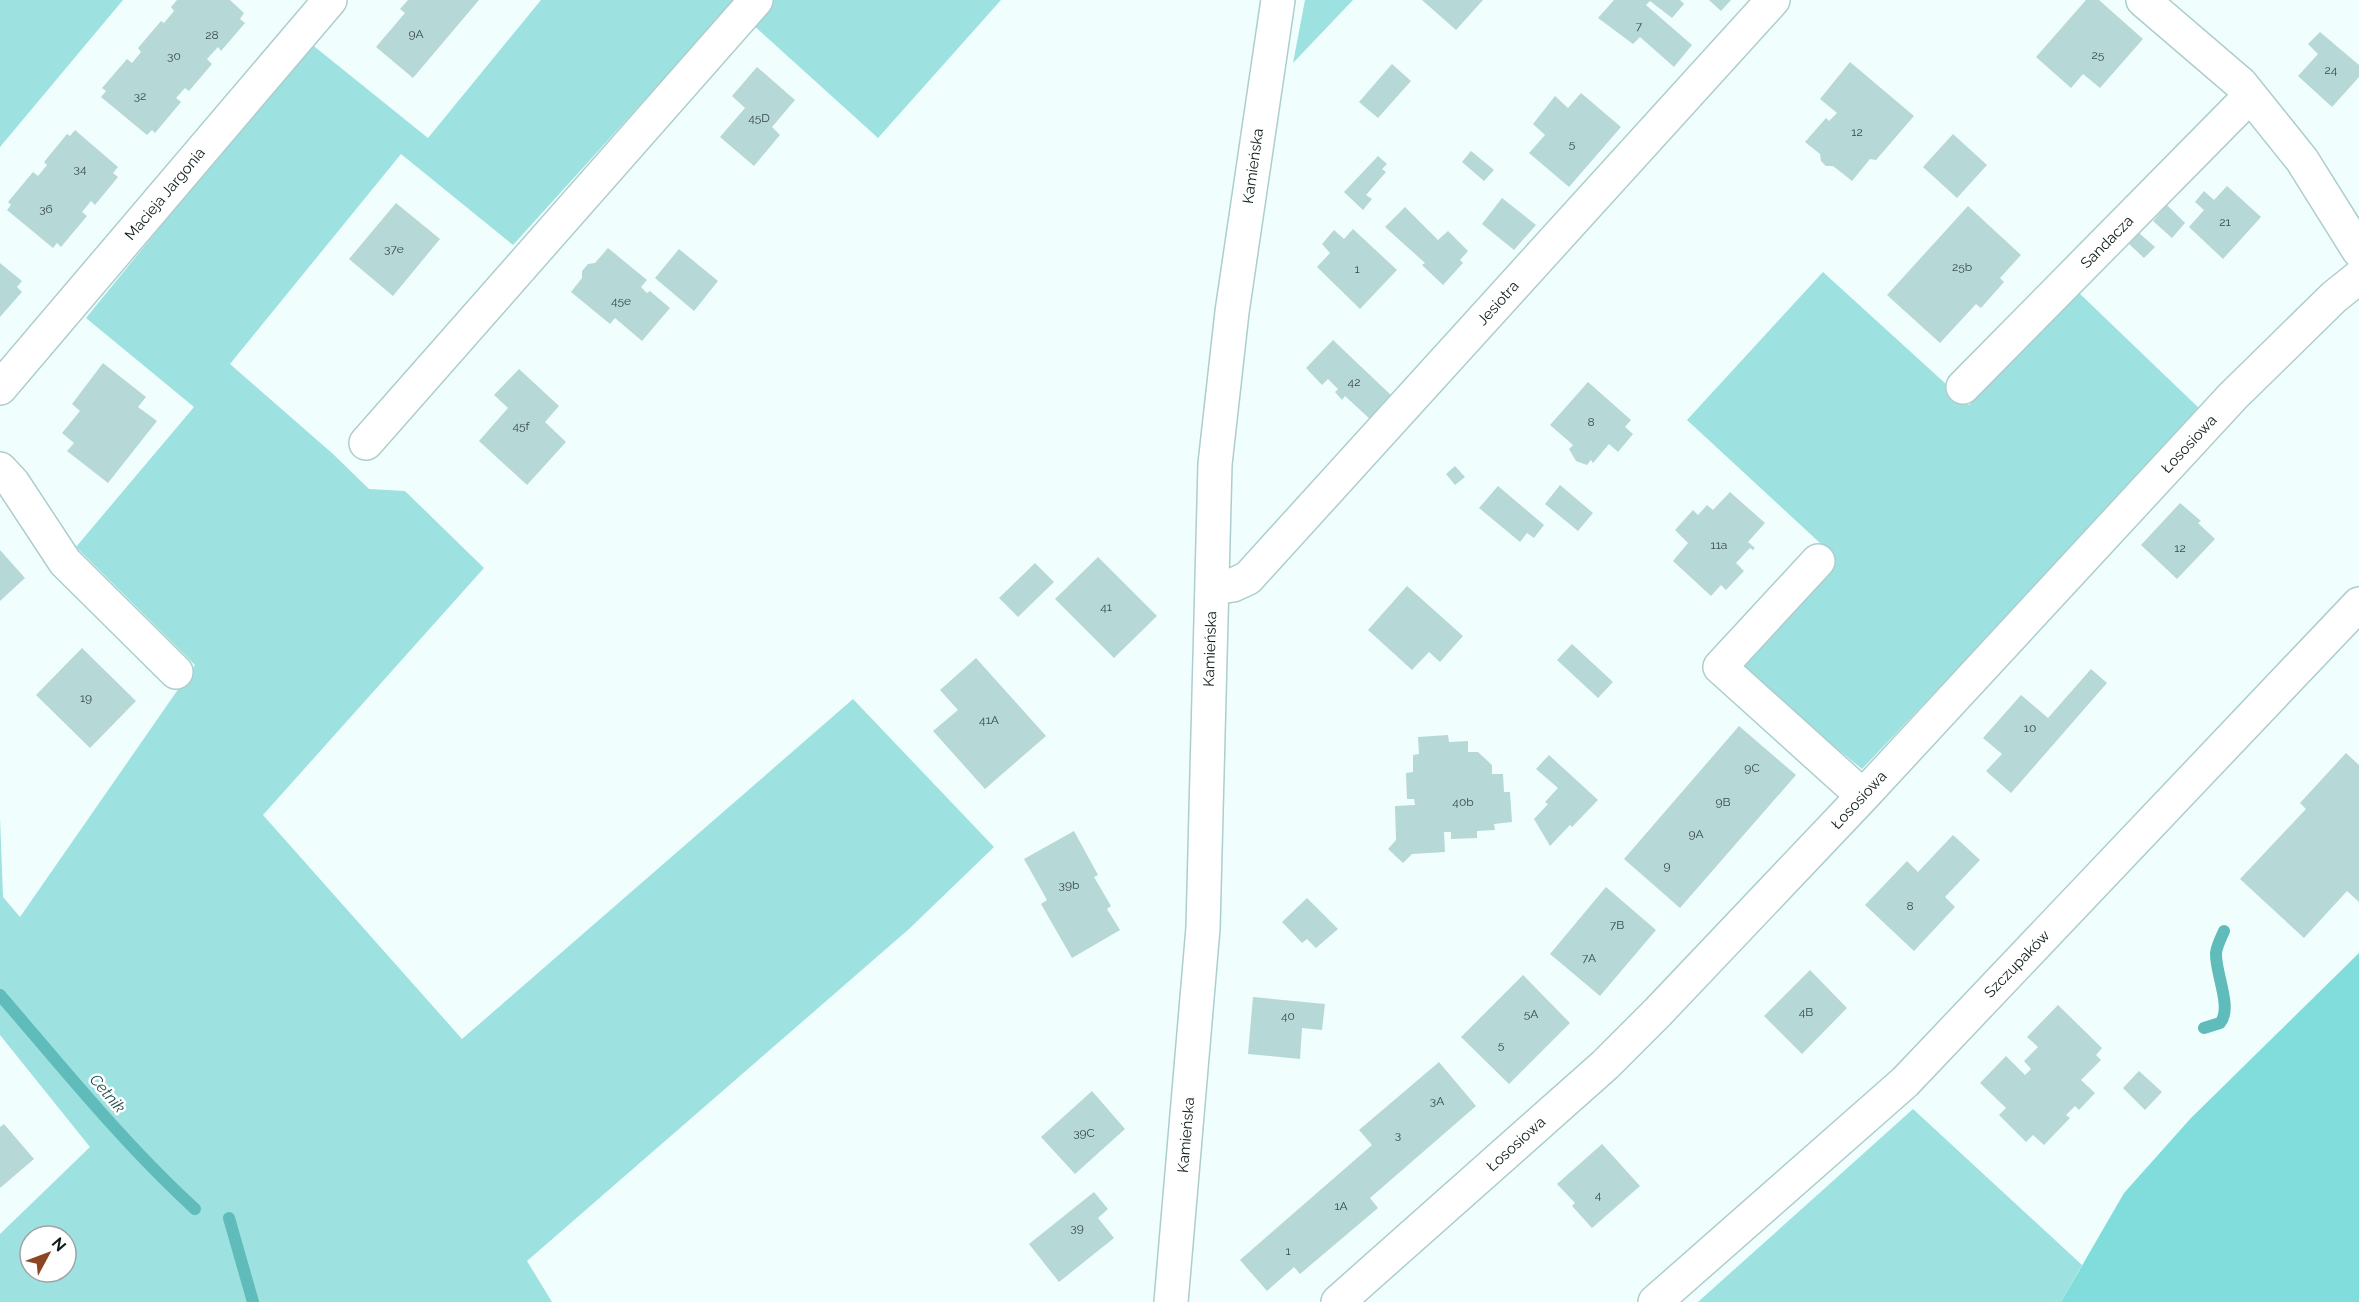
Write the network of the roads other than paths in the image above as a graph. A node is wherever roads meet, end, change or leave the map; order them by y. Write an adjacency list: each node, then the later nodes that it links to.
1 (330, 0): 10 (street, Macieja Jargonia)
2 (756, 0): 11 (street)
3 (1278, 0): 14 (street, Kamieńska)
4 (1773, 0): 14 (street, Jesiotra)
5 (2143, 0): 6 (street)
6 (2250, 96): 7 (street); 9 (street, Sandacza)
7 (2357, 241)
8 (2359, 277): 17 (street, Łososiowa)
9 (1963, 387)
10 (0, 388)
11 (366, 443)
12 (0, 469): 16 (street)
13 (1818, 561): 17 (street)
14 (1212, 588): 18 (street, Kamieńska)
15 (2359, 604): 20 (street, Szczupaków)
16 (176, 672)
17 (1863, 796): 19 (street, Łososiowa)
18 (1171, 1302)
19 (1338, 1302)
20 (1655, 1302)

